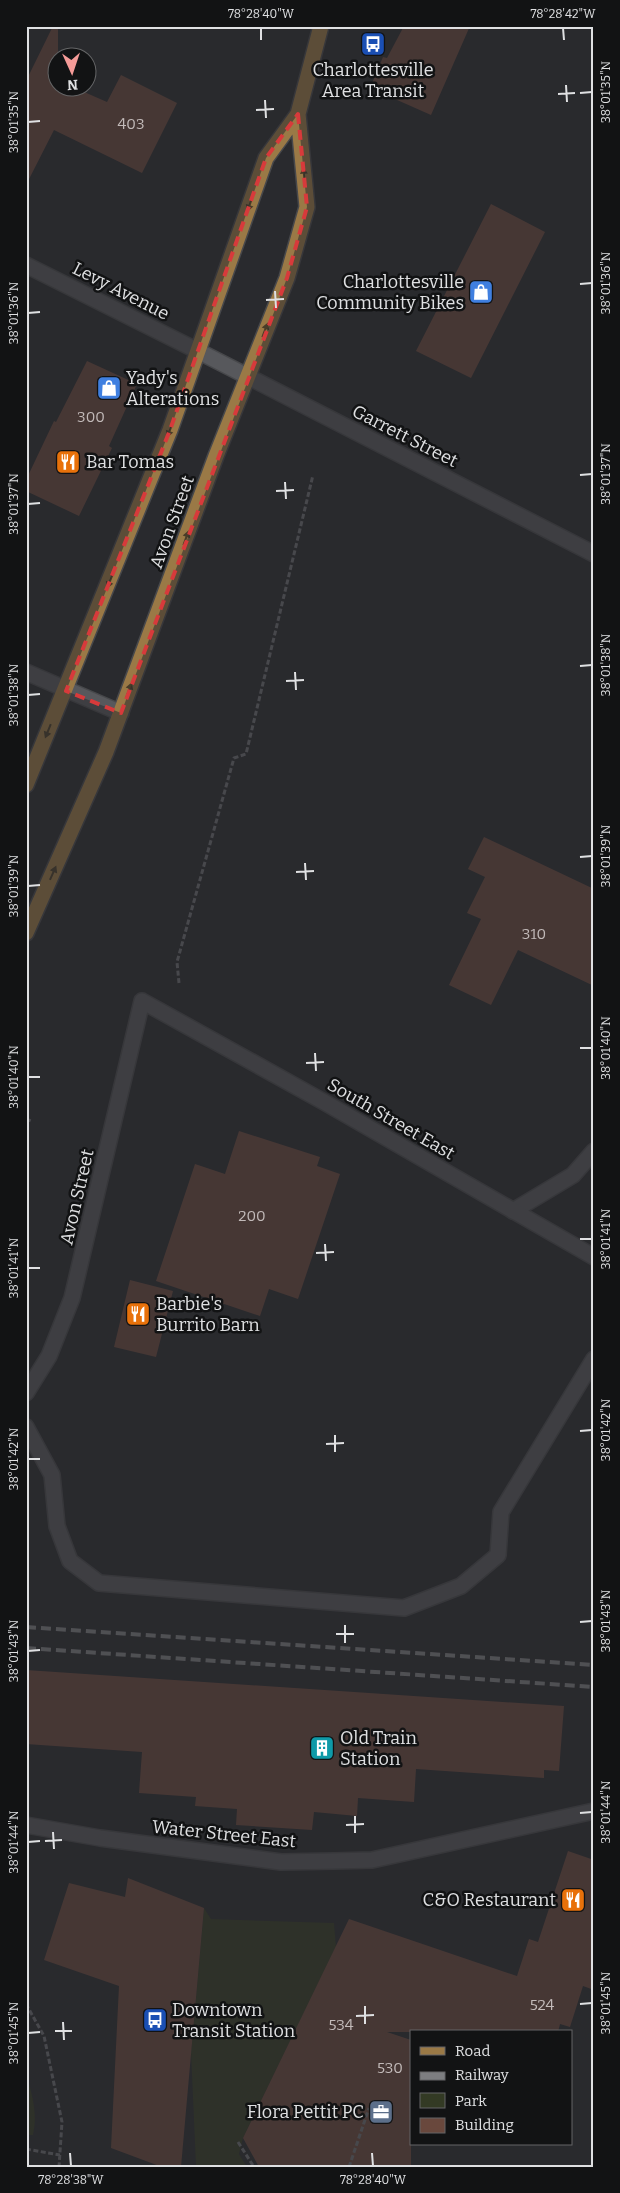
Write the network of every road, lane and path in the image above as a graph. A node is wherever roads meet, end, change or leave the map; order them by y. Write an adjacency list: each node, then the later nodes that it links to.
1 (321, 26): 2 (main road, Avon Street)
2 (298, 114): 4 (main road, Avon Street, one-way to 4); 5 (main road, Avon Street, one-way to 2)
3 (26, 265): 4 (street, Levy Avenue)
4 (198, 351): 5 (street, Garrett Street); 9 (main road, Avon Street, one-way to 9)
5 (247, 376): 7 (street, Garrett Street); 10 (main road, Avon Street, one-way to 5)
6 (313, 475): 13 (path)
7 (594, 554)
8 (26, 672): 9 (street)
9 (66, 691): 10 (street); 11 (main road, Avon Street, one-way to 11)
10 (121, 713): 12 (main road, Avon Street, one-way to 10)
11 (26, 785)
12 (26, 933)
13 (179, 983)
14 (142, 1001): 18 (street, South Street East); 21 (street, Avon Street)
15 (26, 1119): 16 (path)
16 (31, 1121)
17 (594, 1151): 18 (street)
18 (513, 1211): 19 (street, South Street East)
19 (594, 1257)
20 (594, 1359): 22 (street)
21 (26, 1393)
22 (26, 1427)
23 (594, 1812): 24 (street, Water Street East)
24 (26, 1825)
25 (26, 2004): 29 (path)
26 (369, 2108): 32 (path)
27 (238, 2142): 31 (path)
28 (26, 2149): 29 (path)
29 (60, 2155): 30 (path)
30 (58, 2167)
31 (254, 2167)
32 (349, 2167)

